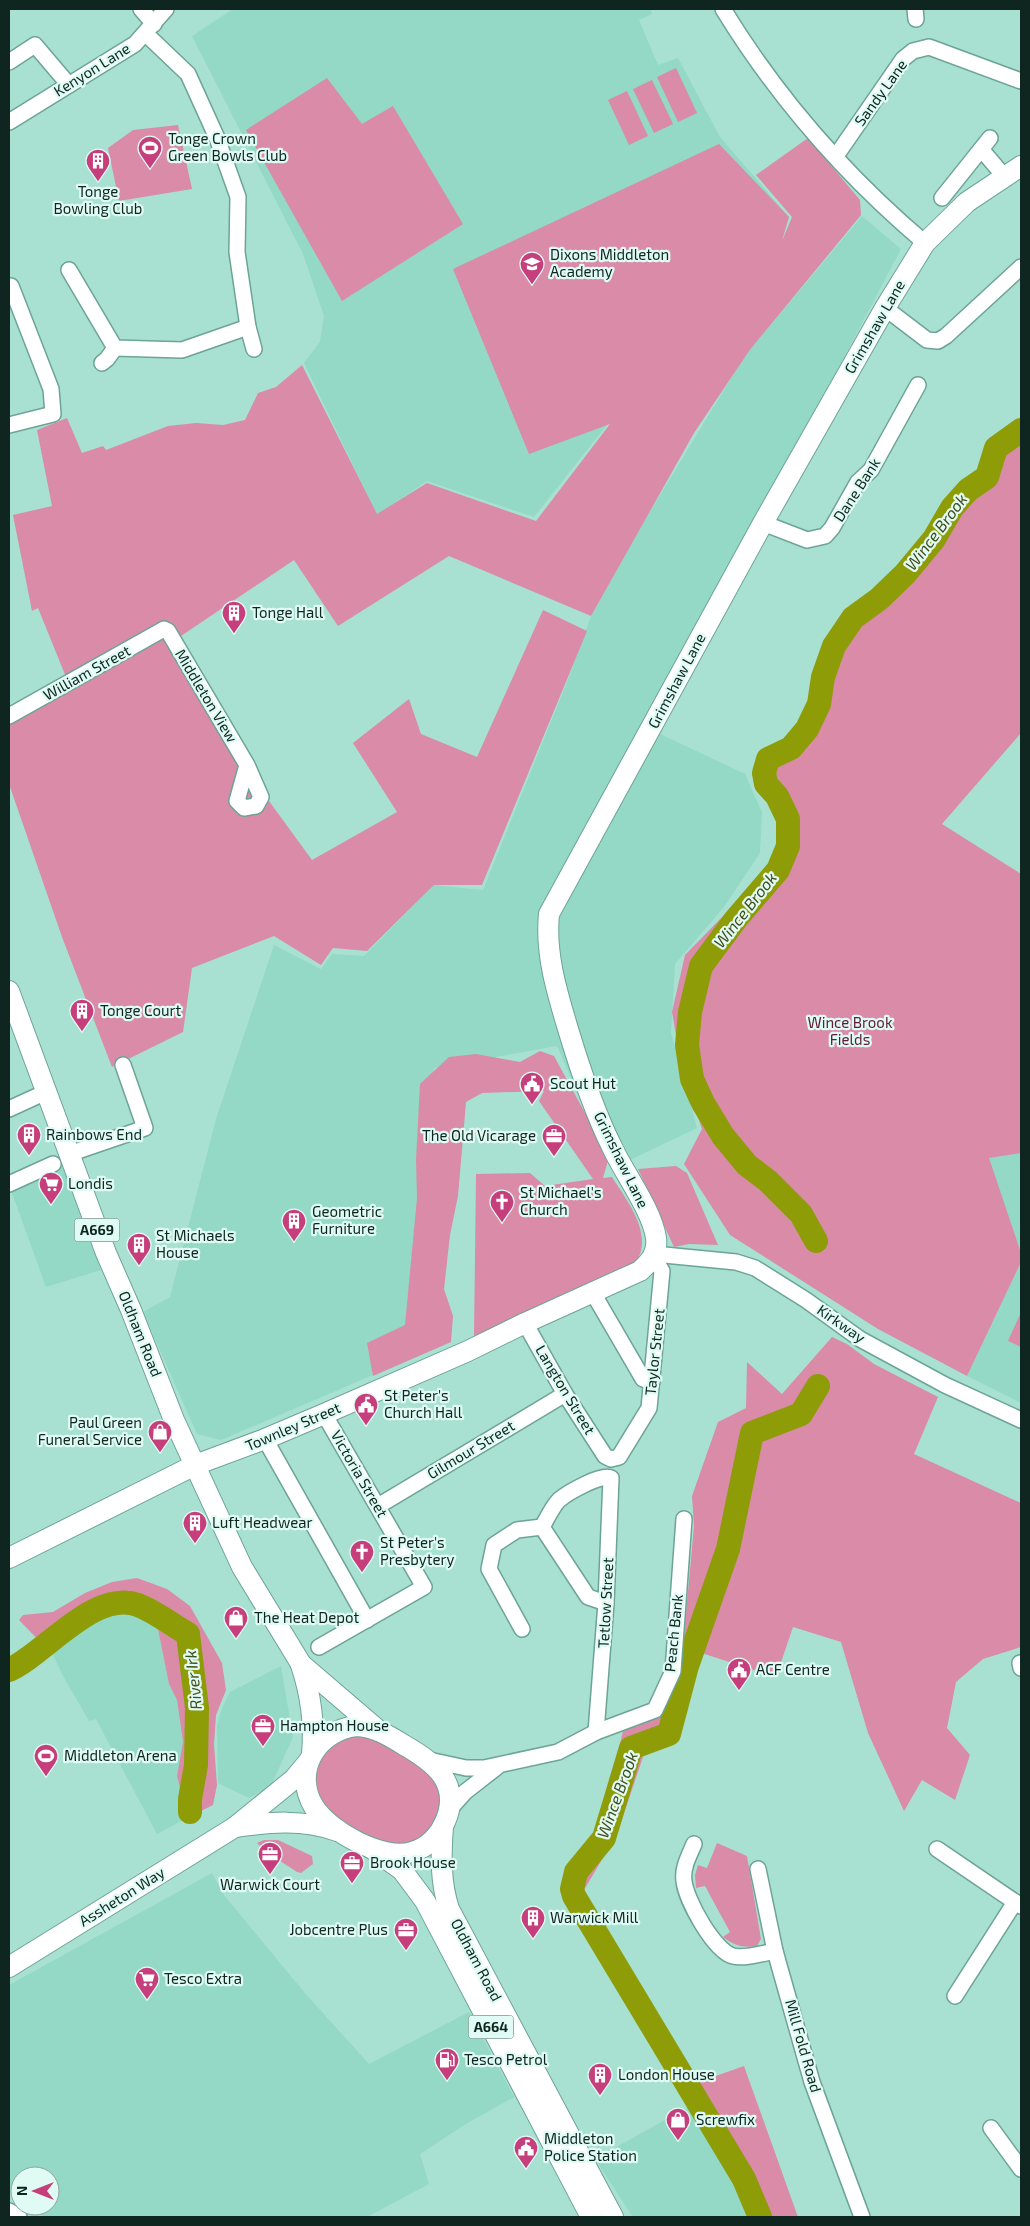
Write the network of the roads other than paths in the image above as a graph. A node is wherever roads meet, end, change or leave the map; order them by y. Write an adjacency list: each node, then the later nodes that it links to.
1 (141, 9): 4 (street)
2 (166, 9): 4 (street, Kenyon Lane)
3 (723, 9): 9 (street)
4 (150, 29): 7 (street, Kenyon Lane); 17 (street)
5 (9, 62): 7 (street)
6 (1021, 81): 9 (street, Sandy Lane)
7 (69, 85): 8 (street, Kenyon Lane)
8 (9, 122)
9 (836, 156): 12 (street)
10 (1013, 171): 11 (street); 12 (main road, Grimshaw Lane)
11 (942, 198)
12 (925, 243): 16 (main road, Grimshaw Lane)
13 (1021, 267): 16 (street)
14 (69, 270): 18 (street)
15 (11, 286): 22 (street)
16 (885, 308): 23 (main road, Grimshaw Lane)
17 (248, 327): 18 (street); 19 (street)
18 (114, 348): 20 (street)
19 (254, 349)
20 (102, 363)
21 (918, 385): 23 (street, Dane Bank)
22 (9, 425)
23 (763, 523): 33 (main road, Grimshaw Lane)
24 (164, 629): 25 (street, William Street); 26 (street, Middleton View)
25 (9, 716)
26 (246, 765)
27 (9, 991): 29 (main road, Oldham Road / A669)
28 (122, 1065): 31 (street)
29 (46, 1092): 30 (street); 31 (main road, Oldham Road / A669)
30 (9, 1108)
31 (61, 1159): 32 (street); 42 (main road, Oldham Road / A669)
32 (9, 1184)
33 (653, 1257): 34 (main road, Townley Street); 36 (street, Taylor Street); 39 (street, Kirkway)
34 (593, 1294): 35 (main road, Townley Street); 36 (street)
35 (525, 1322): 37 (street, Langton Street); 38 (main road, Townley Street)
36 (652, 1382): 41 (street, Taylor Street)
37 (565, 1394): 41 (street, Langton Street); 43 (street, Gilmour Street)
38 (324, 1414): 40 (main road, Townley Street); 43 (street, Victoria Street)
39 (1021, 1420)
40 (265, 1439): 42 (main road, Townley Street); 48 (street)
41 (605, 1456)
42 (195, 1465): 46 (main road, Townley Street); 51 (main road, Oldham Road / A669)
43 (378, 1506): 48 (street, Victoria Street)
44 (684, 1519): 53 (street, Peach Bank)
45 (542, 1527): 47 (street); 47 (street, Tetlow Street); 49 (street)
46 (9, 1558)
47 (606, 1603): 53 (street, Tetlow Street)
48 (366, 1620): 50 (street)
49 (522, 1629)
50 (318, 1647)
51 (300, 1664): 52 (main road, Oldham Road); 54 (main road, Oldham Road)
52 (378, 1730): 54 (main road, A664); 55 (main road, A664)
53 (596, 1732): 56 (street, Peach Bank)
54 (310, 1758): 58 (main road, Assheton Way / A664); 59 (main road, A664)
55 (429, 1760): 56 (street, Peach Bank); 57 (main road, A664)
56 (502, 1764): 57 (street)
57 (446, 1818): 62 (main road, A664); 73 (main road, Oldham Road / A664)
58 (235, 1827): 59 (main road, Assheton Way / A664); 66 (main road, Assheton Way / A664)
59 (349, 1836): 62 (main road, A664)
60 (694, 1844): 65 (street)
61 (937, 1849): 64 (street)
62 (374, 1850): 72 (main road, Oldham Road / A664)
63 (758, 1869): 65 (street, Mill Fold Road)
64 (1018, 1904): 67 (street)
65 (775, 1951): 74 (street, Mill Fold Road)
66 (9, 1968)
67 (955, 1996)
68 (991, 2128): 69 (street)
69 (1021, 2169)
70 (9, 2211): 71 (street)
71 (19, 2217)
72 (591, 2217)
73 (613, 2217)
74 (862, 2217)

